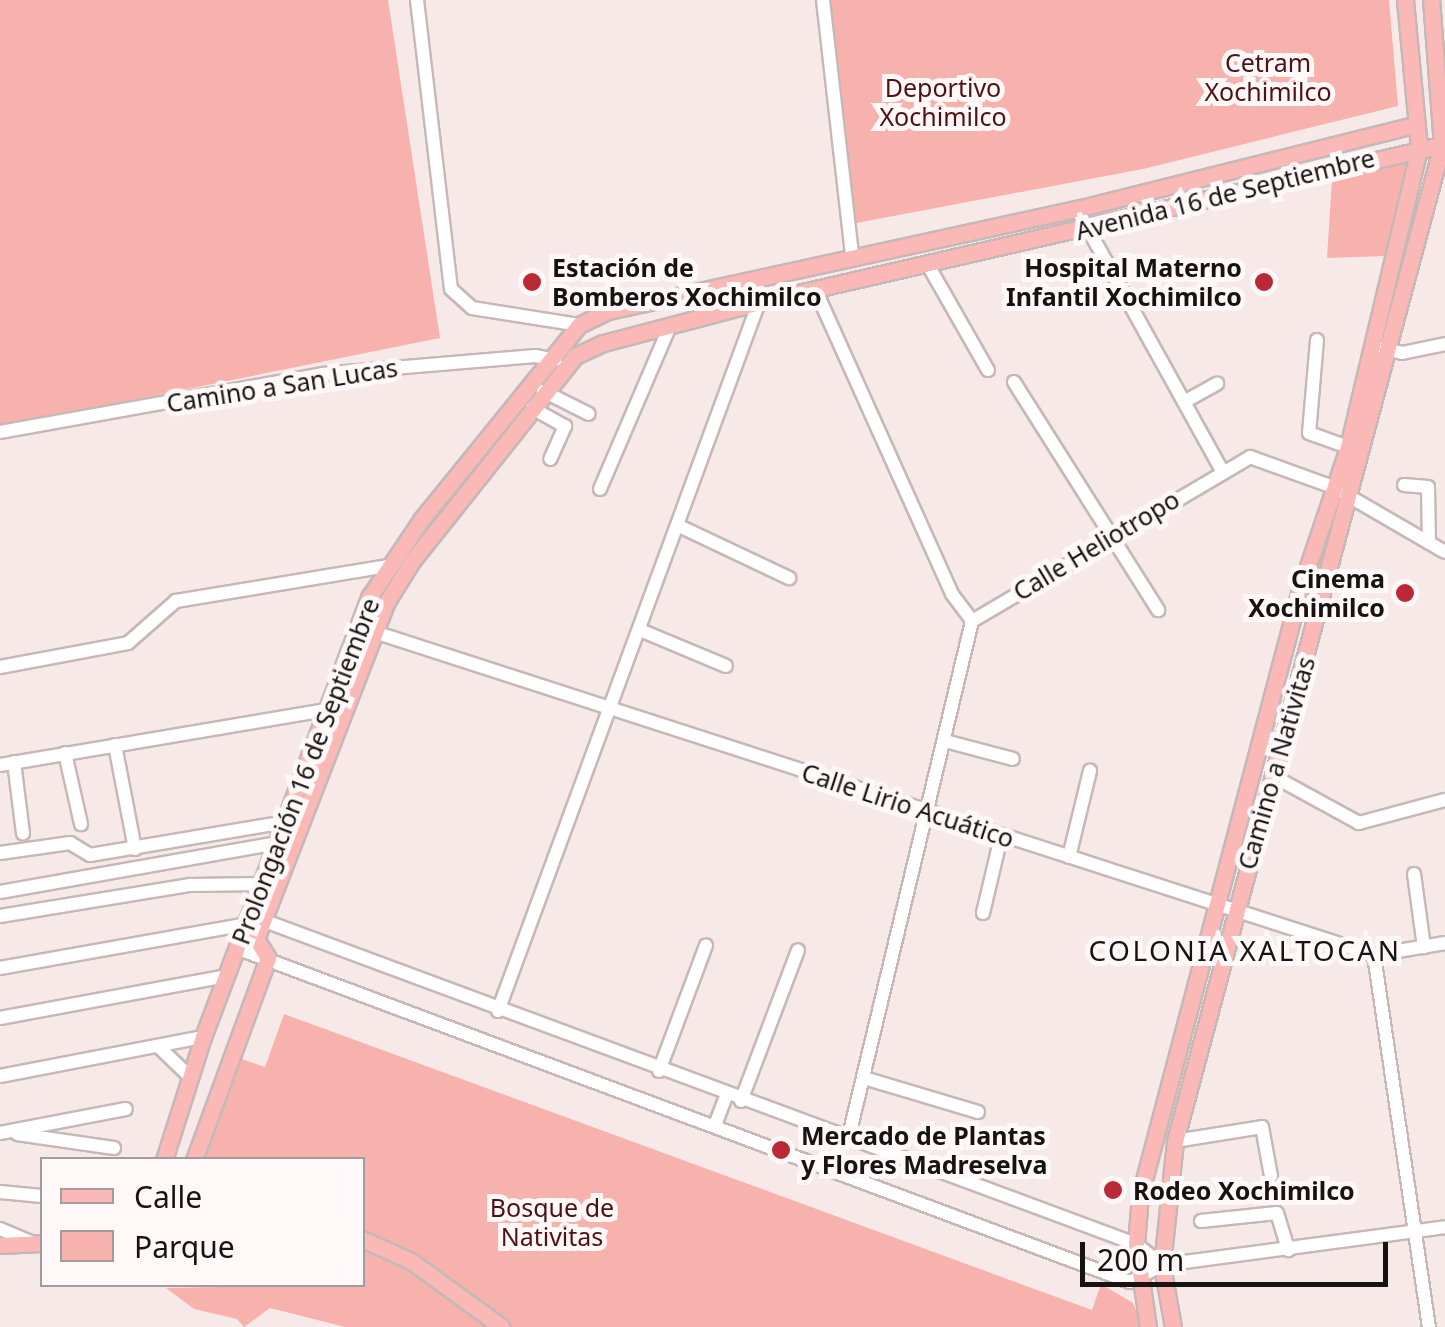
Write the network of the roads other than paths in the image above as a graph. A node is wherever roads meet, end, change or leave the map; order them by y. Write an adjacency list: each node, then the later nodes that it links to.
1 (417, 0): 23 (street)
2 (823, 0): 16 (street)
3 (1405, 0): 7 (main road, Camino a Nativitas)
4 (1430, 0): 5 (main road, Camino a Nativitas)
5 (1441, 59): 6 (main road, Camino a Nativitas)
6 (1444, 106): 7 (street); 8 (main road, Camino a Nativitas)
7 (1418, 124): 9 (main road, Camino a Nativitas); 10 (main road, Avenida 16 de Septiembre)
8 (1443, 144): 9 (main road, Avenida 16 de Septiembre); 19 (main road, Camino a Nativitas)
9 (1419, 148): 12 (main road, Avenida 16 de Septiembre); 18 (main road, Camino a Nativitas)
10 (1270, 162): 11 (main road, Avenida 16 de Septiembre); 12 (main road)
11 (1198, 180): 13 (main road); 14 (main road, Avenida 16 de Septiembre)
12 (1273, 181): 13 (main road, Avenida 16 de Septiembre)
13 (1202, 198): 15 (main road, Avenida 16 de Septiembre)
14 (1077, 208): 15 (street); 16 (main road, Avenida 16 de Septiembre)
15 (1088, 227): 17 (main road, Avenida 16 de Septiembre); 33 (street)
16 (852, 256): 20 (main road, Avenida 16 de Septiembre)
17 (928, 265): 21 (main road, Avenida 16 de Septiembre); 29 (street)
18 (1391, 272): 19 (main road); 27 (main road, Camino a Nativitas)
19 (1410, 276): 28 (main road, Camino a Nativitas)
20 (756, 278): 22 (street); 23 (main road, Avenida 16 de Septiembre)
21 (815, 289): 22 (main road, Avenida 16 de Septiembre); 51 (street)
22 (759, 302): 24 (main road, Avenida 16 de Septiembre); 44 (street)
23 (579, 326): 30 (main road, Avenida 16 de Septiembre)
24 (670, 326): 30 (main road, Avenida 16 de Septiembre); 42 (street)
25 (1318, 340): 37 (street)
26 (1445, 344): 28 (street)
27 (1373, 346): 28 (street); 37 (main road, Camino a Nativitas)
28 (1390, 351): 43 (main road, Camino a Nativitas)
29 (988, 370)
30 (552, 372): 34 (main road, Prolongación 16 de Septiembre); 35 (street); 36 (street, Camino a San Lucas); 48 (main road, Prolongación 16 de Septiembre)
31 (1014, 382): 45 (street)
32 (1217, 384): 33 (street)
33 (1184, 402): 39 (street)
34 (532, 408): 38 (street); 52 (main road, Prolongación 16 de Septiembre)
35 (589, 414)
36 (0, 432)
37 (1348, 447): 41 (main road, Camino a Nativitas)
38 (550, 458)
39 (1221, 469): 41 (street, Calle Heliotropo); 45 (street, Calle Heliotropo)
40 (1404, 485): 46 (street)
41 (1333, 486): 43 (street, Calle Heliotropo); 78 (main road, Camino a Nativitas)
42 (600, 489)
43 (1350, 496): 46 (street, Calle Heliotropo); 64 (main road, Camino a Nativitas)
44 (678, 526): 49 (street); 53 (street)
45 (1112, 534): 50 (street); 51 (street, Calle Heliotropo)
46 (1429, 544): 47 (street, Calle Heliotropo)
47 (1445, 551)
48 (387, 566): 52 (main road, Prolongación 16 de Septiembre); 55 (street)
49 (788, 578)
50 (1158, 610)
51 (972, 622): 58 (street)
52 (366, 630): 56 (street, Calle Lirio Acuático); 57 (main road, Prolongación 16 de Septiembre); 82 (main road, Prolongación 16 de Septiembre)
53 (640, 630): 54 (street); 56 (street)
54 (726, 666)
55 (0, 667)
56 (611, 707): 66 (street, Calle Lirio Acuático); 93 (street)
57 (332, 709): 59 (street); 67 (main road, Prolongación 16 de Septiembre)
58 (945, 740): 61 (street); 66 (street)
59 (115, 745): 60 (street); 72 (street)
60 (65, 753): 62 (street); 68 (street)
61 (1013, 759)
62 (7, 764): 69 (street)
63 (1090, 770): 74 (street)
64 (1273, 776): 65 (street); 79 (main road, Camino a Nativitas)
65 (1445, 800)
66 (930, 814): 70 (street, Calle Lirio Acuático); 100 (street)
67 (286, 822): 71 (main road, Prolongación 16 de Septiembre); 72 (street)
68 (80, 824)
69 (23, 833)
70 (1000, 837): 74 (street, Calle Lirio Acuático); 80 (street)
71 (278, 844): 76 (main road, Prolongación 16 de Septiembre); 77 (street)
72 (135, 849): 73 (street)
73 (0, 854)
74 (1069, 858): 78 (street, Calle Lirio Acuático)
75 (1414, 874): 87 (street)
76 (263, 884): 81 (street); 83 (main road, Prolongación 16 de Septiembre)
77 (0, 892)
78 (1215, 902): 79 (street, Calle Lirio Acuático); 122 (main road, Camino a Nativitas)
79 (1235, 908): 89 (street, Calle Lirio Acuático); 109 (main road, Camino a Nativitas)
80 (983, 913)
81 (0, 916)
82 (265, 921): 83 (street); 90 (main road, Prolongación 16 de Septiembre); 93 (street)
83 (247, 925): 86 (main road, Prolongación 16 de Septiembre); 91 (street)
84 (1445, 943): 87 (street, Calle Lirio Acuático)
85 (706, 945): 97 (street)
86 (236, 948): 90 (street); 92 (main road, Prolongación 16 de Septiembre)
87 (1424, 948): 89 (street, Calle Lirio Acuático)
88 (798, 950): 102 (street)
89 (1374, 955): 119 (street)
90 (268, 958): 105 (street); 112 (main road)
91 (0, 968)
92 (226, 976): 94 (street); 95 (main road, Prolongación 16 de Septiembre)
93 (498, 1011): 97 (street)
94 (0, 1018)
95 (202, 1037): 96 (street); 99 (main road, Prolongación 16 de Septiembre)
96 (160, 1048): 98 (street); 99 (street)
97 (659, 1071): 101 (street)
98 (0, 1076)
99 (190, 1077): 111 (main road, Prolongación 16 de Septiembre)
100 (864, 1078): 104 (street); 108 (street)
101 (726, 1096): 102 (street); 105 (street)
102 (741, 1101): 108 (street)
103 (126, 1109): 107 (street)
104 (978, 1112)
105 (714, 1125): 126 (street)
106 (0, 1132): 107 (street)
107 (15, 1133): 110 (street)
108 (848, 1140): 122 (street)
109 (1175, 1141): 113 (street); 125 (main road, Camino a Nativitas)
110 (114, 1148)
111 (165, 1157)
112 (195, 1157)
113 (1271, 1176)
114 (0, 1192): 115 (street)
115 (40, 1196)
116 (1202, 1222): 124 (street)
117 (1445, 1227): 119 (street)
118 (0, 1228): 121 (street)
119 (1414, 1232): 124 (street); 130 (street)
120 (365, 1239): 127 (main road)
121 (39, 1243): 123 (main road)
122 (1136, 1244): 125 (street); 126 (main road, Camino a Nativitas)
123 (0, 1245)
124 (1288, 1250): 125 (street)
125 (1162, 1264): 126 (street); 129 (main road, Camino a Nativitas)
126 (1139, 1279): 128 (main road, Camino a Nativitas)
127 (502, 1327)
128 (1148, 1327)
129 (1174, 1327)
130 (1429, 1327)

